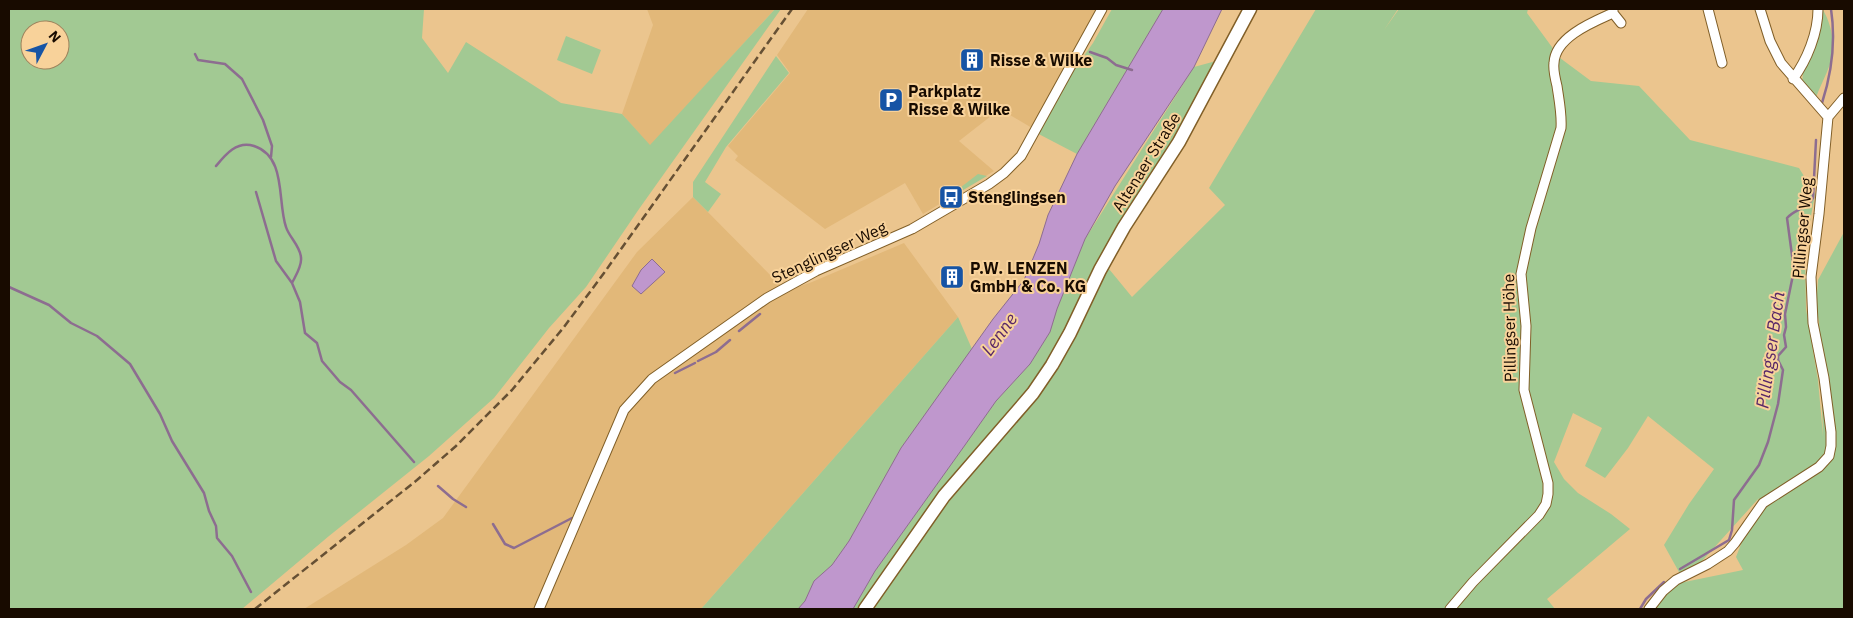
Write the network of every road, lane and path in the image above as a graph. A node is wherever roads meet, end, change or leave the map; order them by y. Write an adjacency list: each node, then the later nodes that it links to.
1 (1102, 9): 12 (street, Stenglingser Weg)
2 (1250, 9): 13 (main road, Altenaer Straße)
3 (1708, 9): 8 (street)
4 (1760, 9): 9 (street)
5 (1818, 9): 9 (street)
6 (1613, 11): 7 (street, Pillingser Höhe); 14 (street, Pillingser Höhe)
7 (1621, 23)
8 (1722, 62)
9 (1793, 78): 11 (street)
10 (1844, 98): 11 (street)
11 (1828, 116): 15 (street, Pillingser Weg)
12 (539, 609)
13 (866, 609)
14 (1450, 609)
15 (1649, 609)

